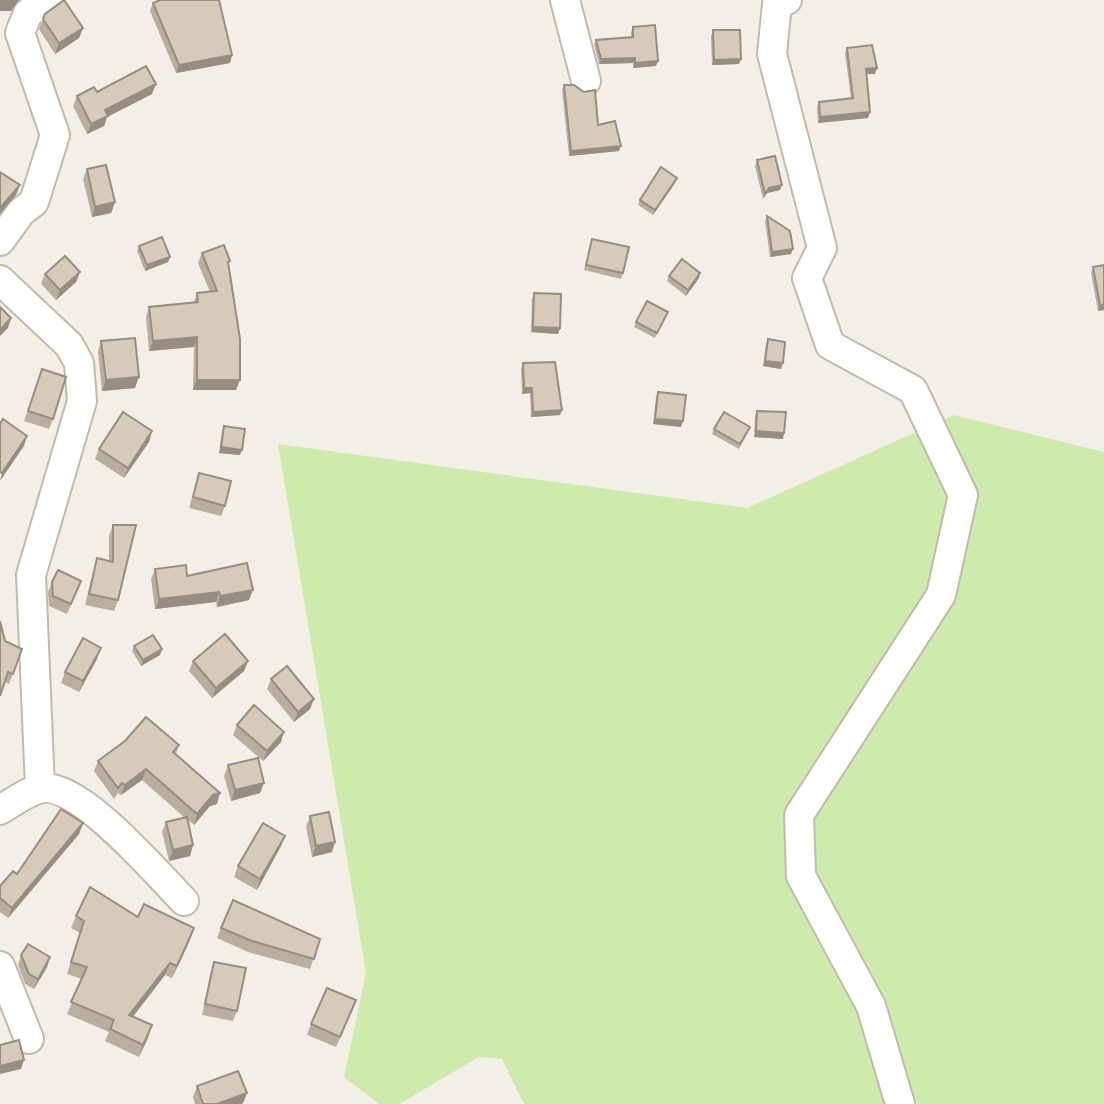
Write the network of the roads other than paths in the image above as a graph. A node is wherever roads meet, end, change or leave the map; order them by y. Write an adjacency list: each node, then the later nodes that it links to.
1 (48, 0): 5 (street)
2 (565, 0): 4 (street)
3 (787, 0): 12 (street)
4 (586, 81)
5 (0, 241)
6 (0, 280): 7 (street)
7 (40, 788): 8 (street); 9 (street)
8 (0, 810)
9 (184, 901)
10 (0, 966): 11 (street)
11 (29, 1039)
12 (900, 1104)

